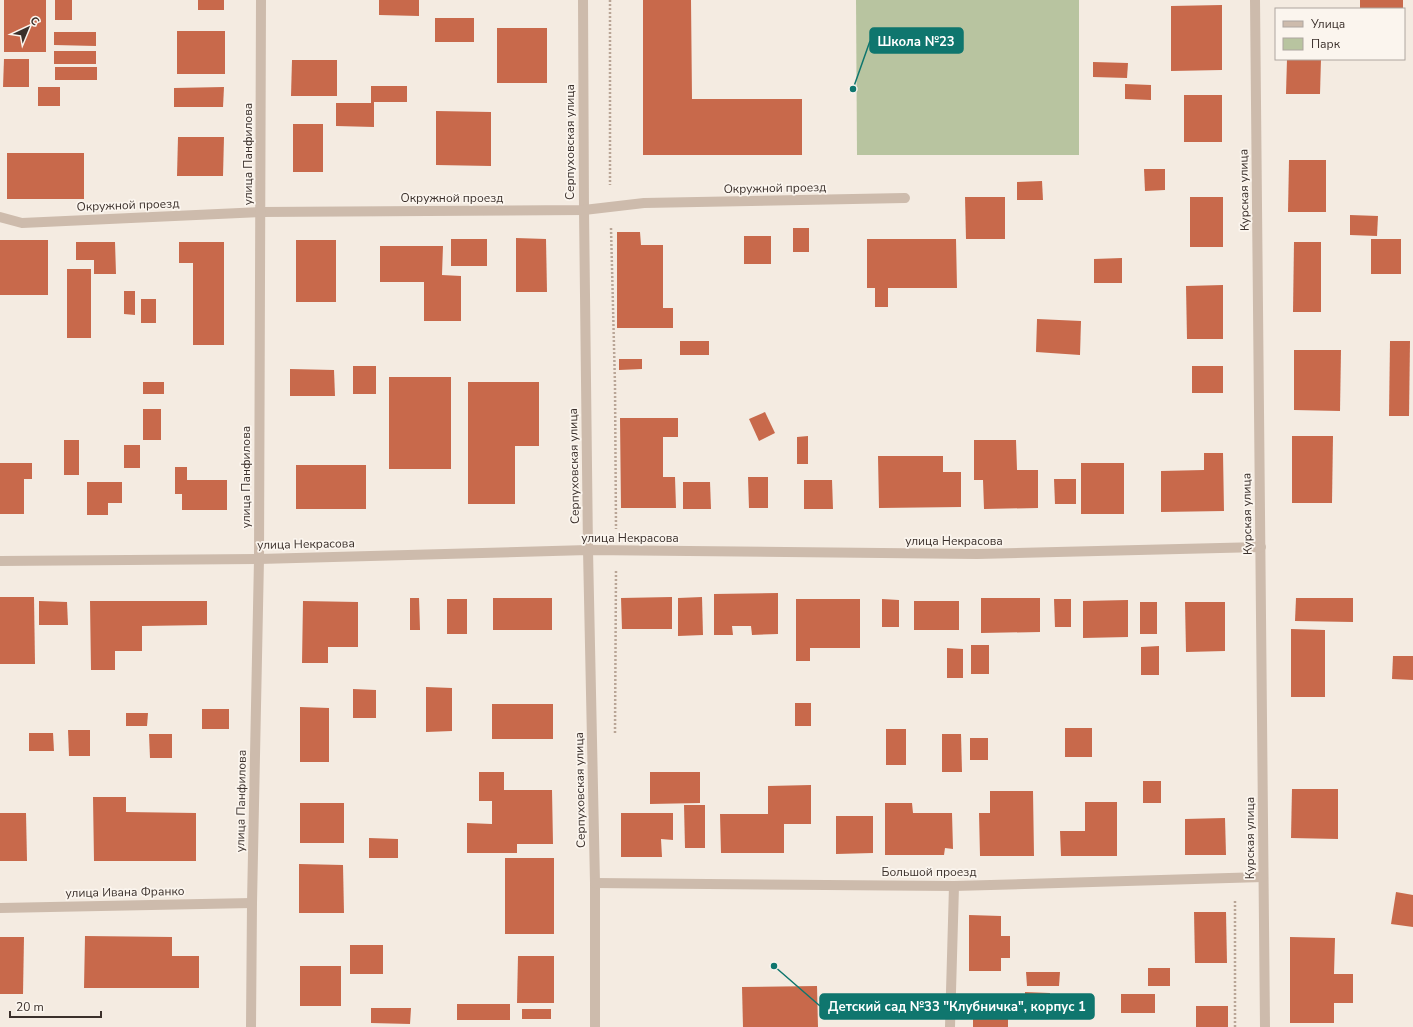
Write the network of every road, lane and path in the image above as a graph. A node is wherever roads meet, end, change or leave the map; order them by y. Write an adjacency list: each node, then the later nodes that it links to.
1 (261, 0): 8 (street, улица Панфилова)
2 (583, 0): 7 (street, Серпуховская улица)
3 (610, 0): 6 (path)
4 (1255, 0): 10 (street, Курская улица)
5 (905, 198): 6 (street, Окружной проезд)
6 (610, 208): 7 (street, Окружной проезд); 12 (path)
7 (584, 210): 8 (street, Окружной проезд); 11 (street, Серпуховская улица)
8 (261, 212): 9 (street, Окружной проезд); 13 (street, улица Панфилова)
9 (0, 217)
10 (1261, 547): 12 (street, улица Некрасова); 16 (street, Курская улица)
11 (588, 550): 12 (street, улица Некрасова); 13 (street, улица Некрасова); 18 (street, Серпуховская улица)
12 (616, 550): 15 (path)
13 (259, 558): 14 (street, улица Некрасова); 20 (street, улица Панфилова)
14 (0, 561)
15 (615, 737)
16 (1263, 877): 17 (street, Большой проезд); 26 (street, Курская улица)
17 (1235, 878): 19 (street, Большой проезд); 25 (path)
18 (596, 883): 19 (street, Большой проезд); 23 (street, Серпуховская улица)
19 (954, 886): 24 (street)
20 (252, 903): 21 (street, улица Ивана Франко); 22 (street, улица Панфилова)
21 (0, 908)
22 (251, 1027)
23 (595, 1027)
24 (950, 1027)
25 (1235, 1027)
26 (1265, 1027)

